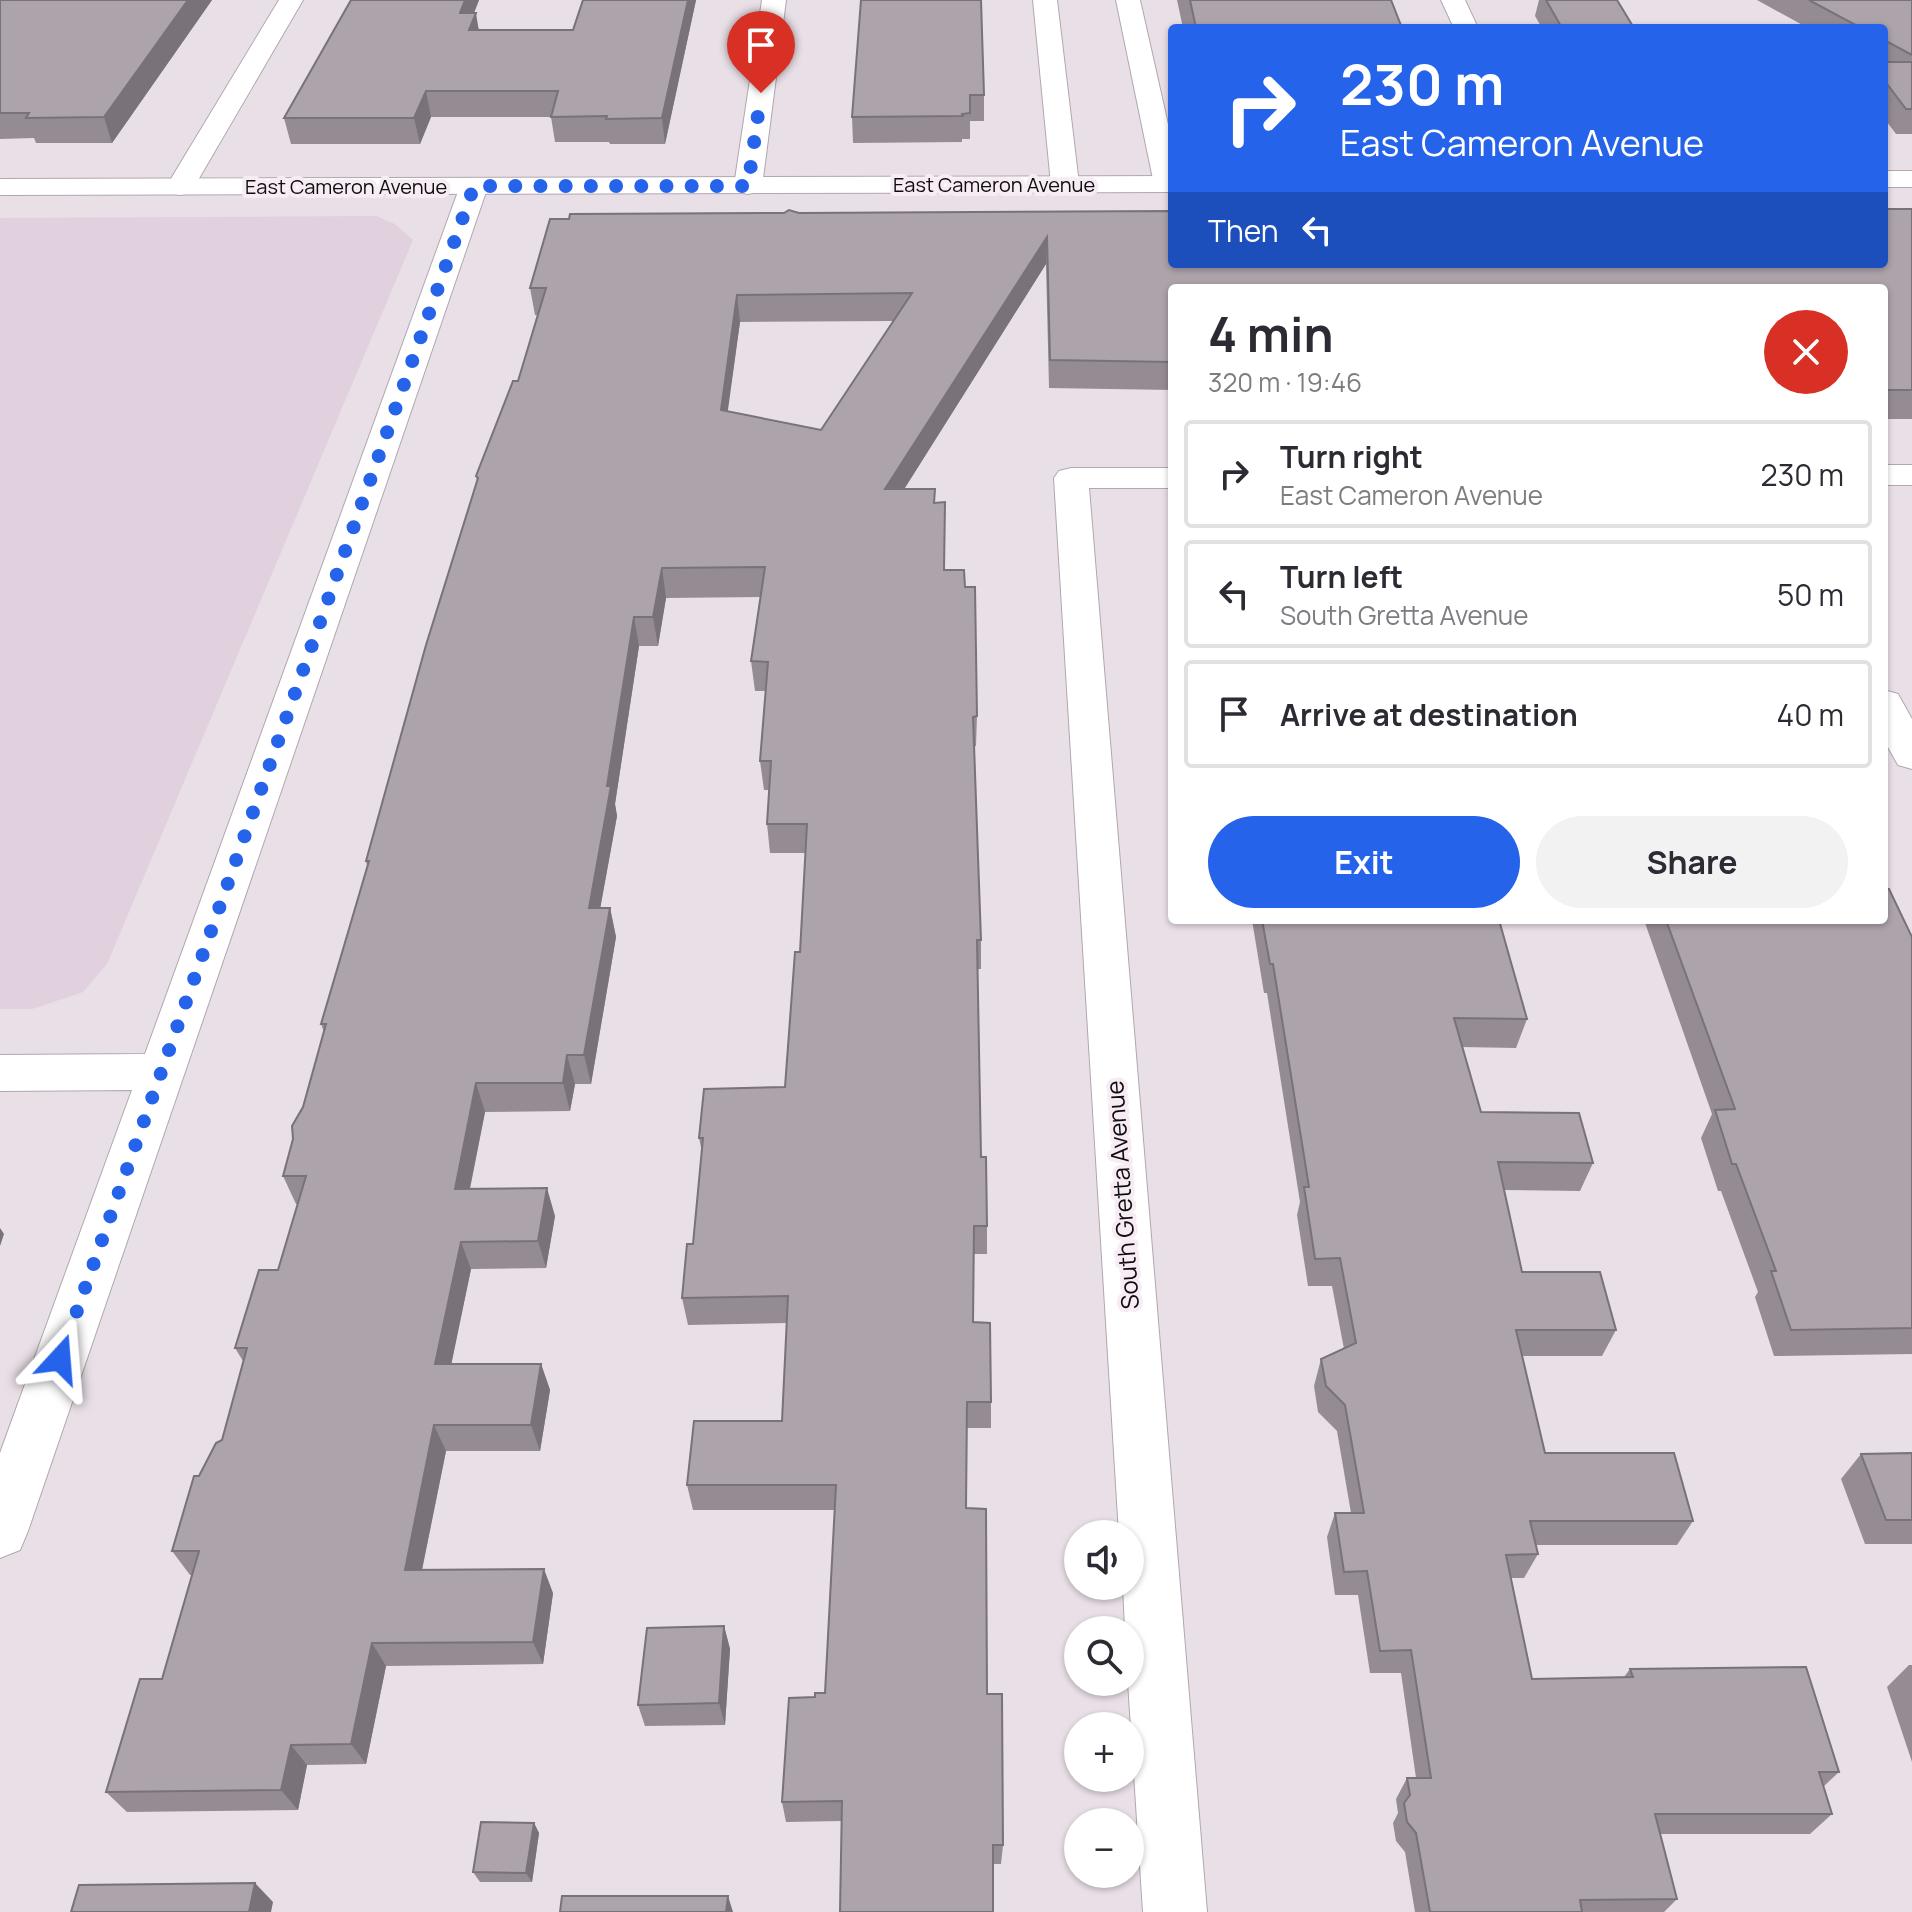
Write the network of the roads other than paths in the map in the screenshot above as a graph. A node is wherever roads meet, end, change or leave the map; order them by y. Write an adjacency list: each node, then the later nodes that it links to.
1 (291, 0): 15 (street)
2 (774, 0): 13 (street)
3 (1045, 0): 10 (street)
4 (1128, 0): 7 (street)
5 (1453, 0): 6 (street)
6 (1464, 24)
7 (1168, 175)
8 (1888, 179): 9 (street)
9 (1912, 179)
10 (1065, 184): 11 (street, East Cameron Avenue); 13 (street, East Cameron Avenue)
11 (1168, 184)
12 (474, 186): 13 (street, East Cameron Avenue); 15 (street, East Cameron Avenue); 21 (street)
13 (748, 186)
14 (0, 187): 15 (street, East Cameron Avenue)
15 (180, 187)
16 (1888, 475): 17 (street)
17 (1912, 475)
18 (1168, 478): 24 (street, South Gretta Avenue)
19 (1888, 711): 20 (street)
20 (1912, 756)
21 (160, 1072): 22 (street); 23 (street)
22 (0, 1073)
23 (0, 1531)
24 (1175, 1912)

